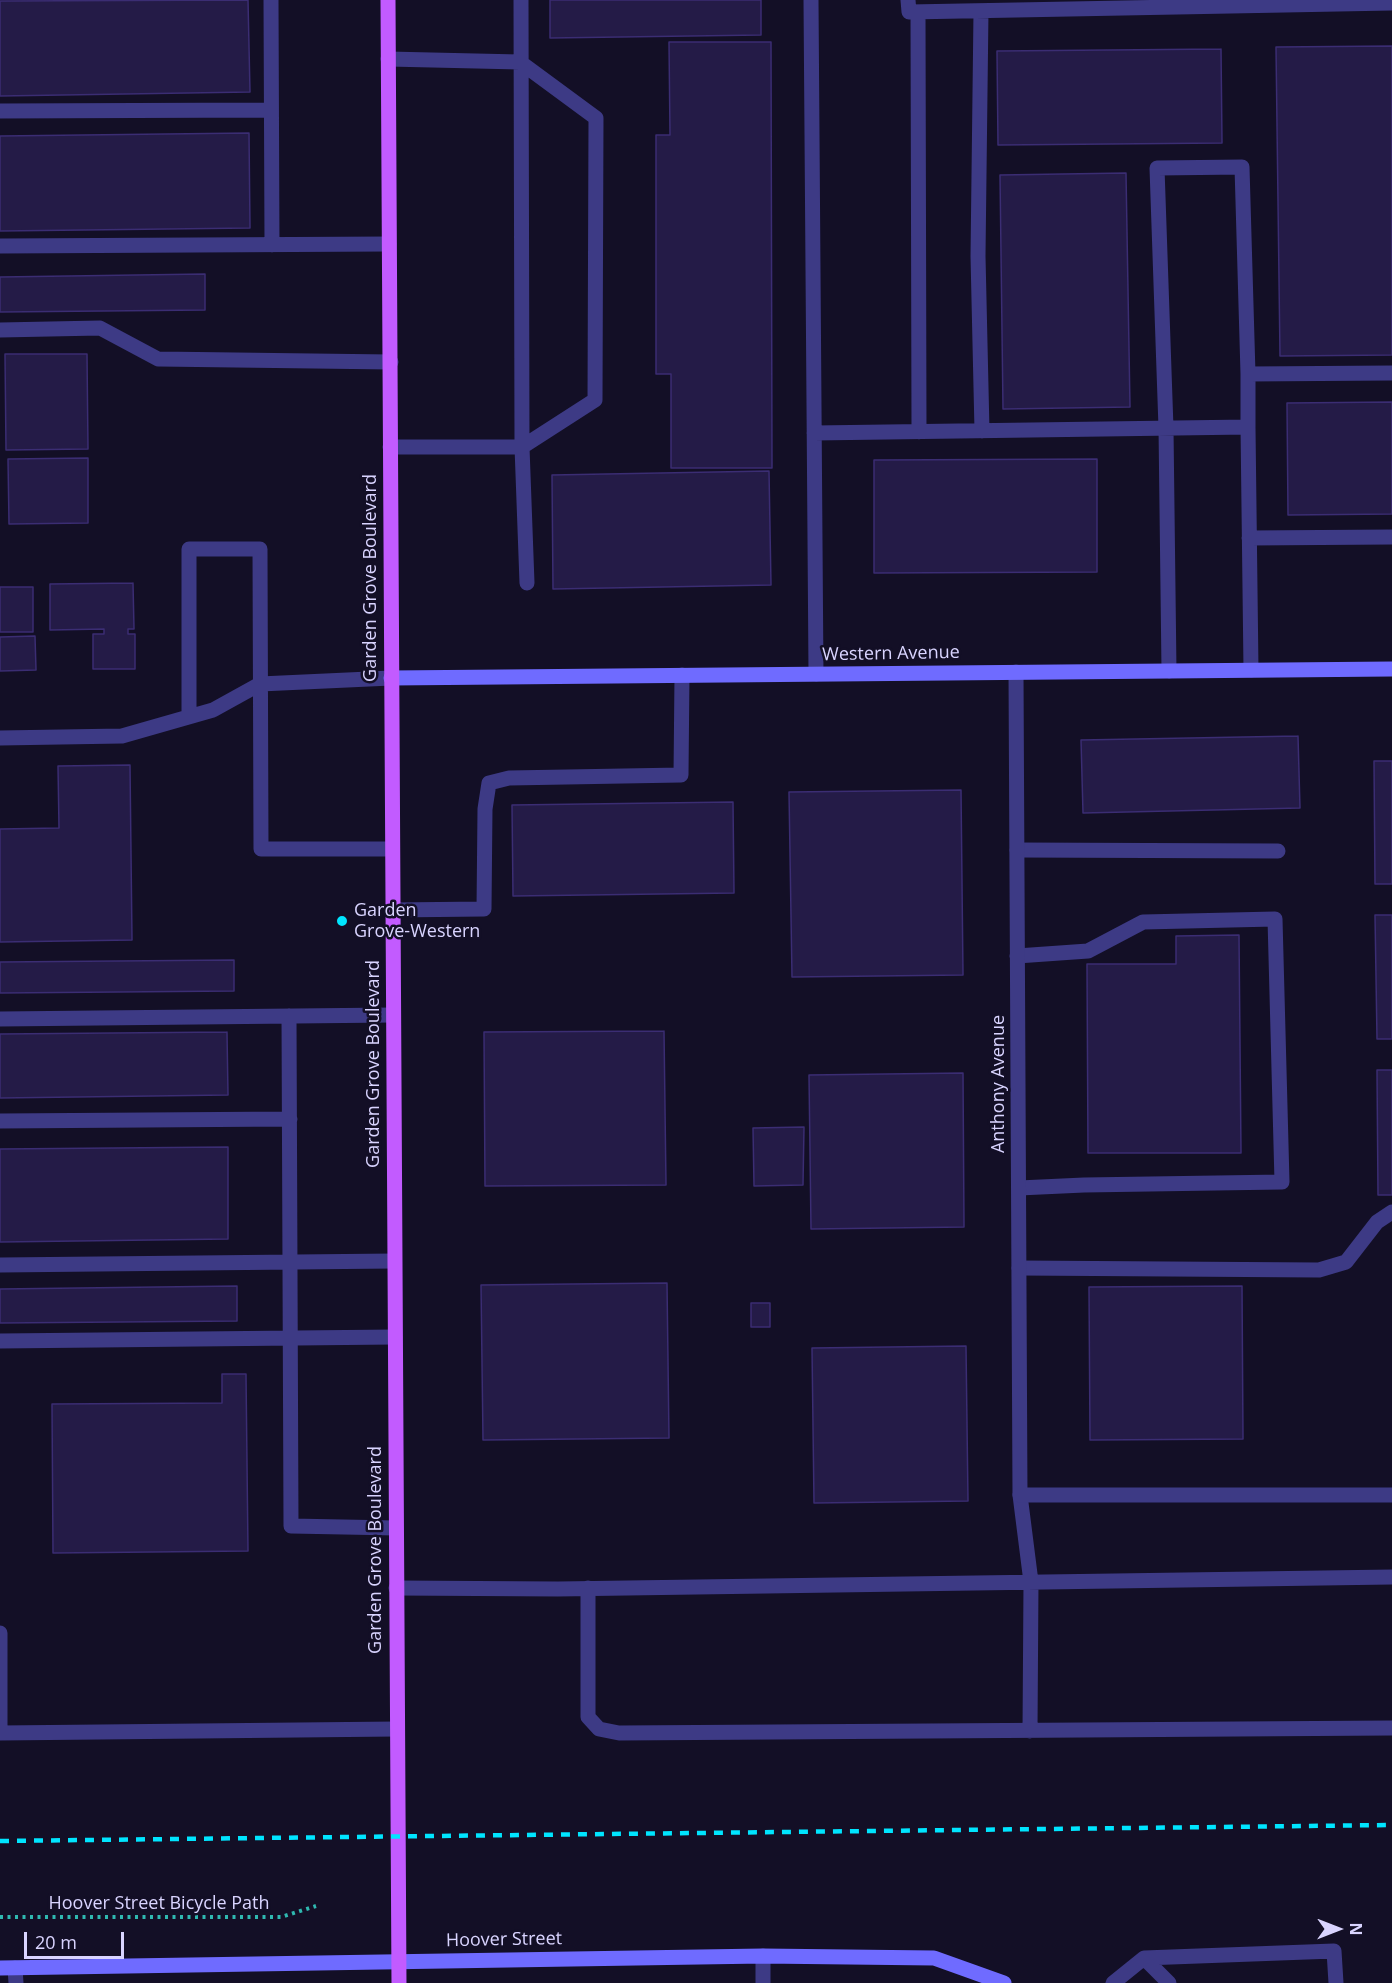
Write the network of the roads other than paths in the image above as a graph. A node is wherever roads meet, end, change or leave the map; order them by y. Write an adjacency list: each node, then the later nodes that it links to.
1 (271, 0): 10 (street)
2 (388, 0): 8 (main road, Garden Grove Boulevard)
3 (521, 0): 9 (street)
4 (811, 0): 23 (street)
5 (1392, 3): 7 (street)
6 (913, 6): 7 (street); 22 (street)
7 (981, 11): 21 (street)
8 (388, 59): 9 (street); 12 (main road, Garden Grove Boulevard)
9 (520, 62): 25 (street); 25 (street)
10 (271, 110): 11 (street); 13 (street)
11 (0, 111)
12 (390, 244): 13 (street); 16 (main road, Garden Grove Boulevard)
13 (272, 245): 14 (street)
14 (0, 246)
15 (0, 330): 16 (street)
16 (391, 362): 24 (main road, Garden Grove Boulevard)
17 (1392, 373): 18 (street)
18 (1248, 374): 19 (street); 20 (street)
19 (1248, 427): 20 (street); 27 (street)
20 (1166, 428): 21 (street); 31 (street)
21 (982, 431): 22 (street)
22 (919, 432): 23 (street)
23 (814, 433): 33 (street)
24 (390, 447): 25 (street); 35 (main road, Garden Grove Boulevard)
25 (522, 447): 28 (street)
26 (1392, 537): 27 (street)
27 (1250, 538): 30 (street)
28 (527, 583)
29 (1392, 669): 30 (street, Western Avenue)
30 (1251, 670): 31 (street, Western Avenue)
31 (1168, 671): 32 (street, Western Avenue)
32 (1016, 672): 33 (street, Western Avenue); 40 (street, Anthony Avenue)
33 (816, 674): 34 (street, Western Avenue)
34 (682, 675): 35 (street, Western Avenue); 42 (street)
35 (391, 678): 36 (street); 39 (main road, Garden Grove Boulevard)
36 (260, 684): 37 (street); 37 (street); 39 (street)
37 (189, 717): 38 (street)
38 (0, 738)
39 (392, 849): 42 (main road, Garden Grove Boulevard)
40 (1017, 850): 41 (street); 43 (street, Anthony Avenue)
41 (1278, 851)
42 (392, 910): 44 (main road, Garden Grove Boulevard)
43 (1017, 956): 49 (street, Anthony Avenue); 49 (street)
44 (393, 1015): 45 (street); 51 (main road, Garden Grove Boulevard)
45 (289, 1016): 46 (street); 47 (street)
46 (0, 1019)
47 (290, 1119): 48 (street); 52 (street)
48 (0, 1121)
49 (1018, 1188): 54 (street, Anthony Avenue)
50 (1392, 1212): 54 (street)
51 (394, 1261): 52 (street); 55 (main road, Garden Grove Boulevard)
52 (291, 1262): 53 (street); 56 (street)
53 (0, 1264)
54 (1019, 1268): 58 (street, Anthony Avenue)
55 (394, 1336): 56 (street); 60 (main road, Garden Grove Boulevard)
56 (292, 1338): 57 (street); 60 (street)
57 (0, 1341)
58 (1020, 1495): 59 (street); 62 (street, Anthony Avenue)
59 (1392, 1495)
60 (396, 1528): 63 (main road, Garden Grove Boulevard)
61 (1392, 1577): 62 (street)
62 (1031, 1582): 64 (street); 68 (street, Anthony Avenue)
63 (396, 1588): 64 (street); 67 (main road, Garden Grove Boulevard)
64 (588, 1588): 68 (street)
65 (0, 1633): 69 (street)
66 (1392, 1728): 68 (street)
67 (397, 1729): 69 (street); 72 (main road, Garden Grove Boulevard)
68 (1030, 1731)
69 (0, 1733)
70 (763, 1956): 72 (street, Hoover Street); 75 (street); 76 (street, Hoover Street)
71 (1144, 1958): 77 (street); 78 (street); 79 (street)
72 (398, 1961): 73 (street, Hoover Street); 74 (main road, Garden Grove Boulevard)
73 (10, 1973)
74 (399, 1983)
75 (763, 1983)
76 (1004, 1983)
77 (1113, 1983)
78 (1169, 1983)
79 (1336, 1983)

